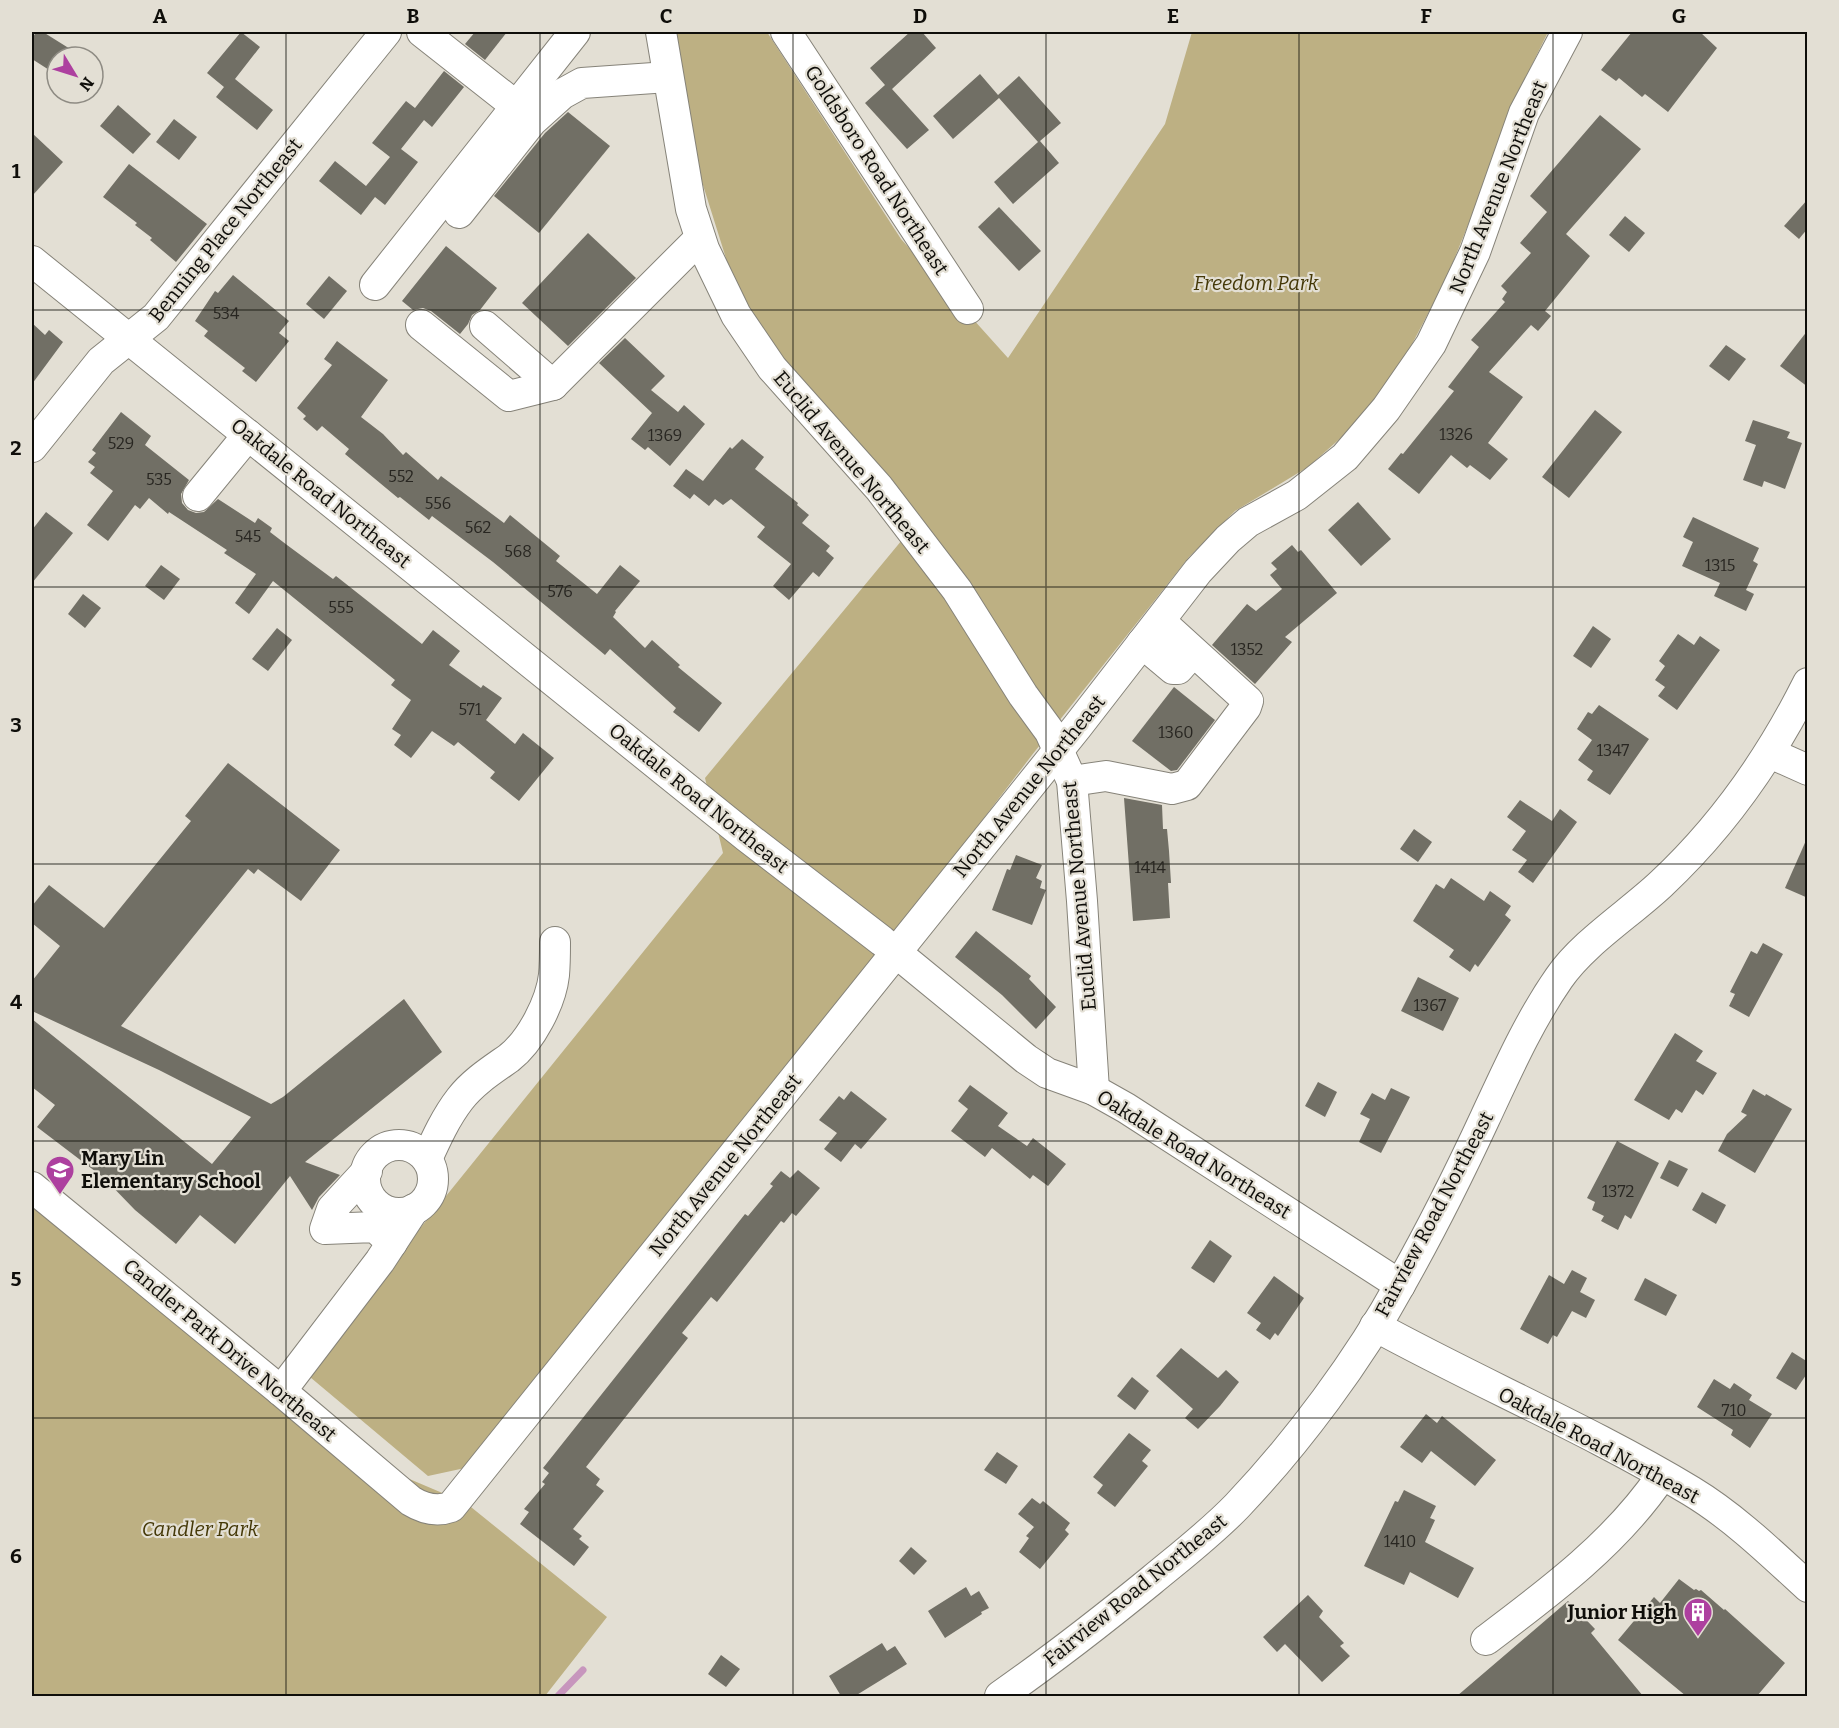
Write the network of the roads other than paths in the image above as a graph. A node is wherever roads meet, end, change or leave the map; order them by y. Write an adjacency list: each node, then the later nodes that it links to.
1 (386, 32): 16 (street, Benning Place Northeast)
2 (422, 32): 8 (street)
3 (575, 32): 8 (street)
4 (661, 32): 7 (street, Euclid Avenue Northeast)
5 (786, 32): 13 (street, Goldsboro Road Northeast)
6 (1567, 32): 21 (street, North Avenue Northeast)
7 (668, 77): 9 (street); 10 (street, Euclid Avenue Northeast)
8 (516, 106): 12 (street)
9 (459, 213)
10 (700, 238): 17 (street); 23 (street, Euclid Avenue Northeast)
11 (32, 261): 16 (street, Oakdale Road Northeast)
12 (375, 285)
13 (968, 309)
14 (421, 325): 17 (street)
15 (485, 326): 17 (street)
16 (129, 340): 18 (street, Oakdale Road Northeast); 19 (street, Benning Place Northeast)
17 (553, 385)
18 (248, 435): 20 (street); 28 (street, Oakdale Road Northeast)
19 (32, 447)
20 (198, 496)
21 (1151, 632): 23 (street, North Avenue Northeast); 26 (street)
22 (1808, 682): 24 (street, Fairview Road Northeast)
23 (1059, 750): 26 (street, Euclid Avenue Northeast); 28 (street, North Avenue Northeast)
24 (1770, 753): 25 (street); 35 (street, Fairview Road Northeast)
25 (1808, 770)
26 (1072, 781): 29 (street, Euclid Avenue Northeast)
27 (555, 942): 30 (street)
28 (895, 952): 29 (street, Oakdale Road Northeast); 39 (street, North Avenue Northeast)
29 (1094, 1090): 35 (street, Oakdale Road Northeast)
30 (427, 1160): 31 (street); 33 (street)
31 (367, 1171): 33 (street); 34 (street)
32 (32, 1187): 37 (street, Candler Park Drive Northeast)
33 (414, 1209): 34 (street)
34 (392, 1244): 37 (street)
35 (1400, 1285): 36 (street, Fairview Road Northeast)
36 (1375, 1326): 38 (street, Oakdale Road Northeast); 42 (street, Fairview Road Northeast)
37 (281, 1390): 39 (street, Candler Park Drive Northeast)
38 (1662, 1475): 40 (street, Oakdale Road Northeast); 41 (street)
39 (431, 1509)
40 (1808, 1587)
41 (1486, 1640)
42 (1000, 1696)

